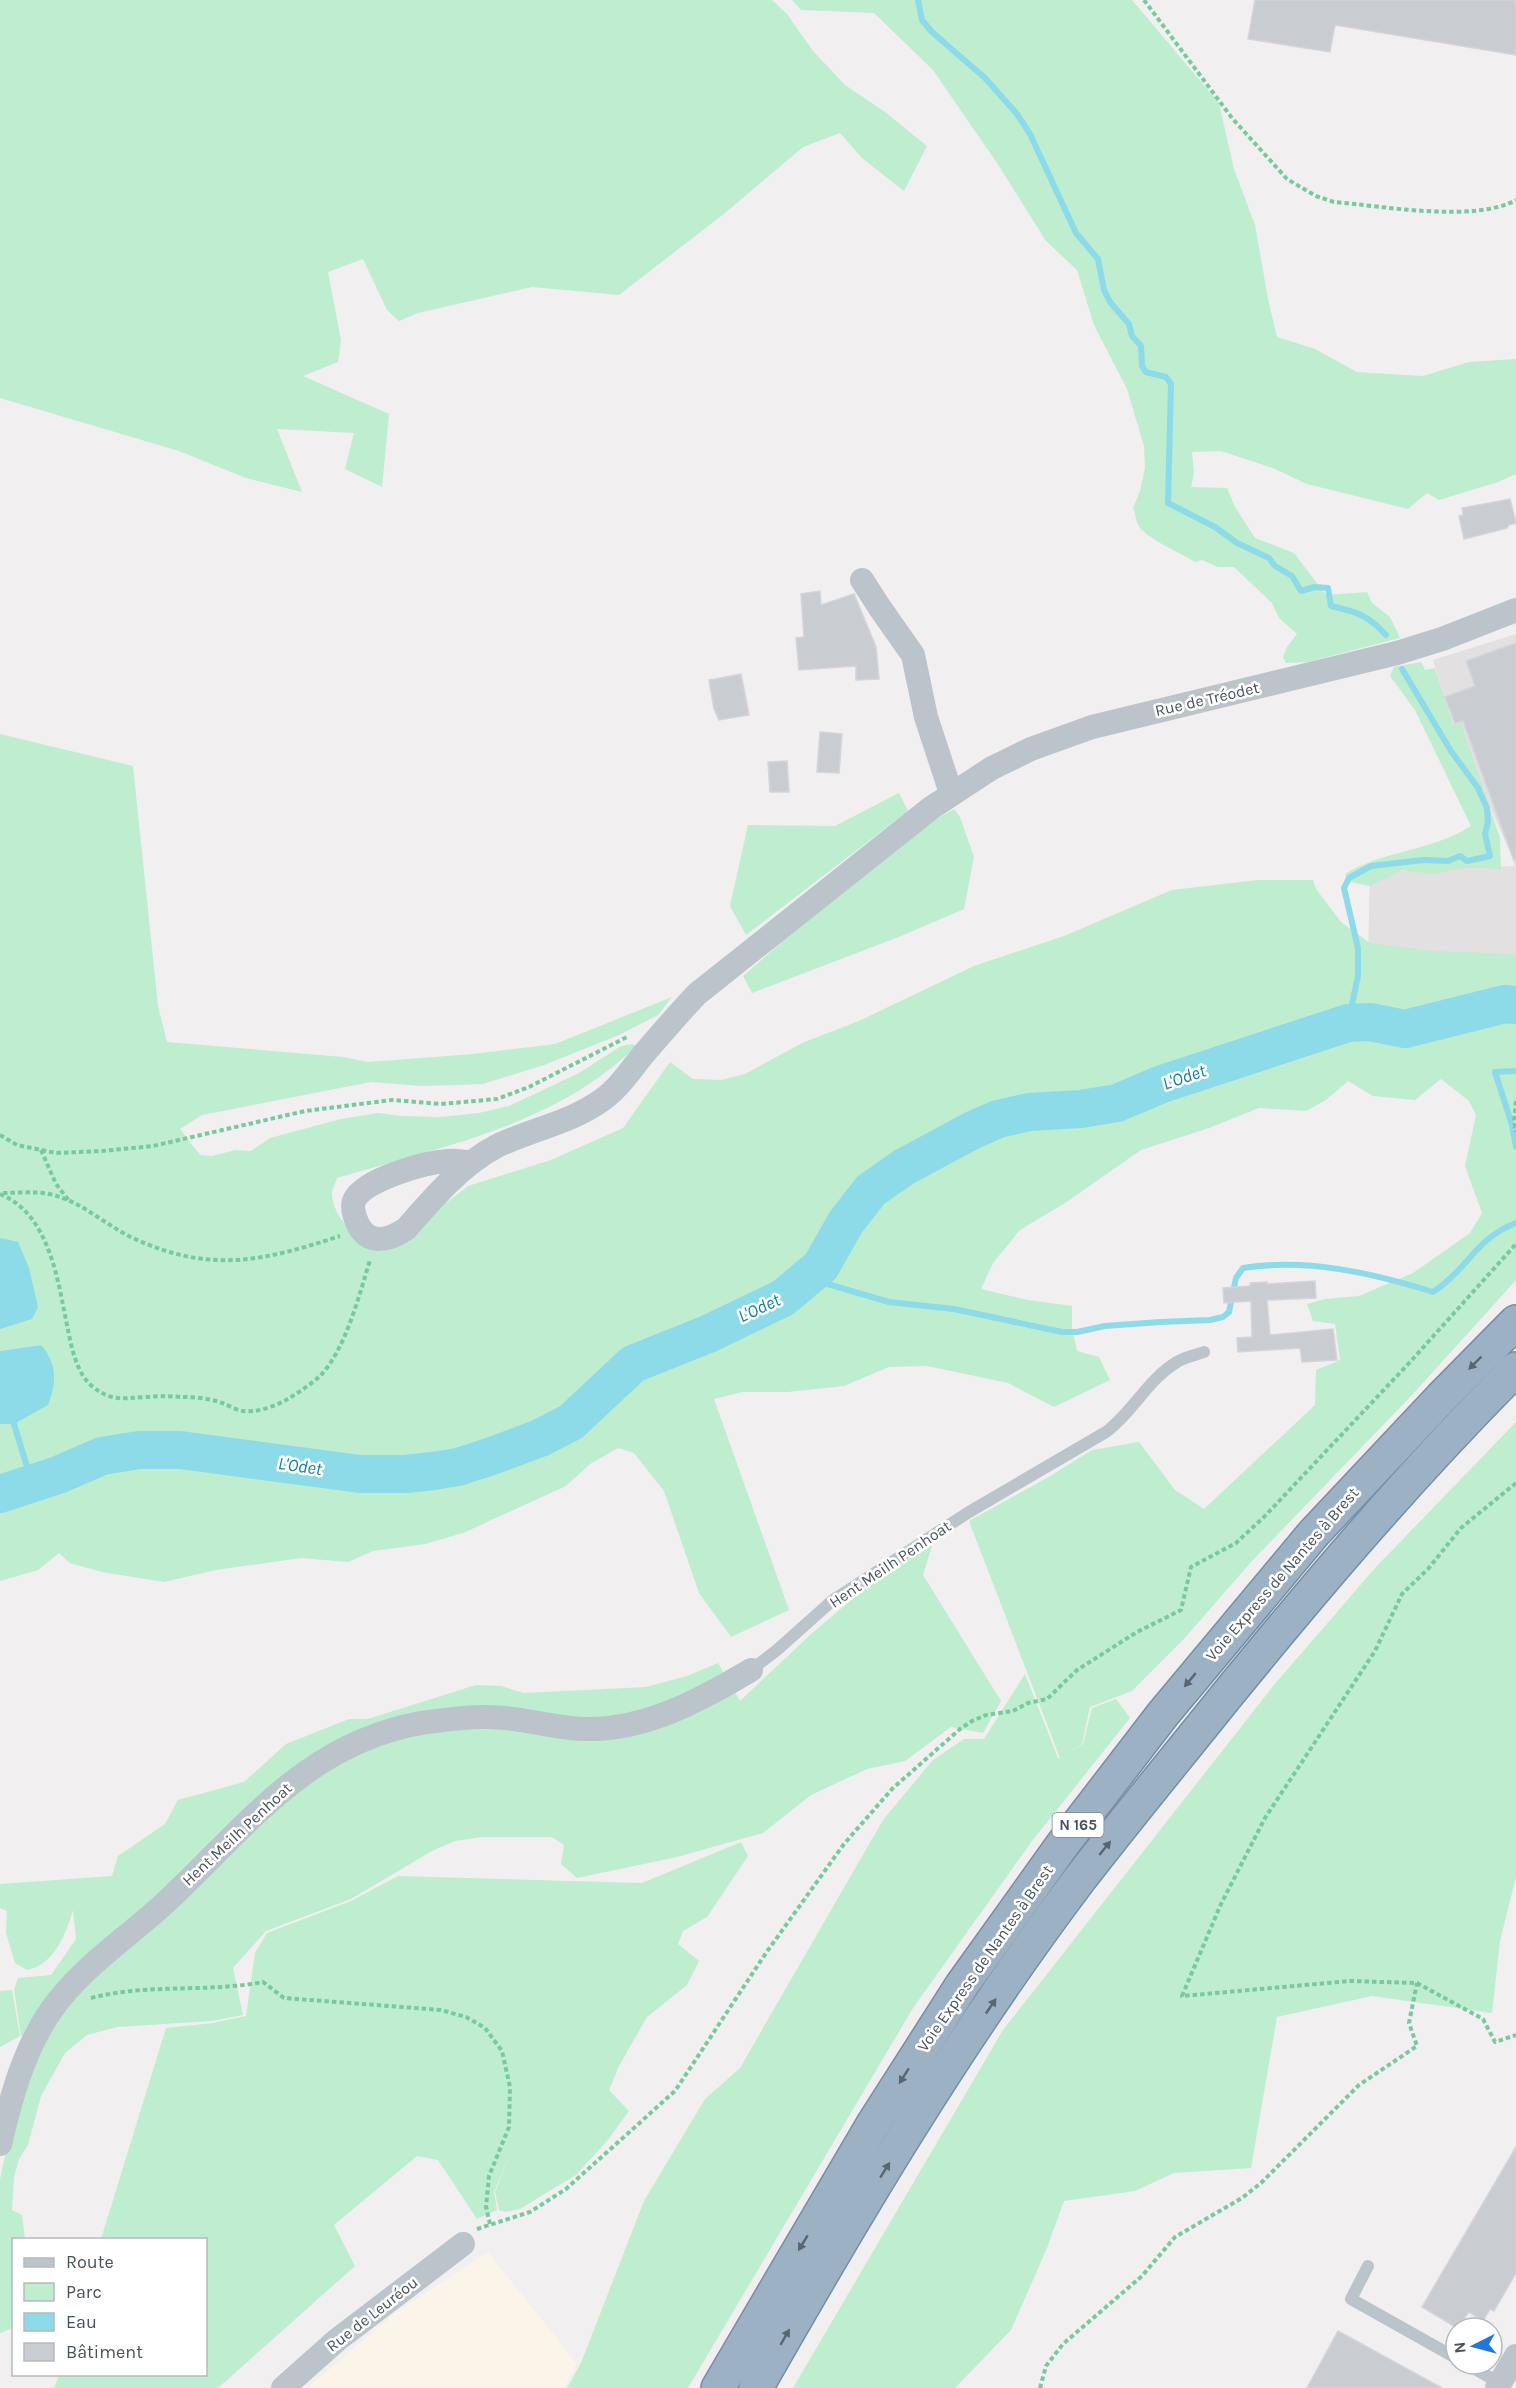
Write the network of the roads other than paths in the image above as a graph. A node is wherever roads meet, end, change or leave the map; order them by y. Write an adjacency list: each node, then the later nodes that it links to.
1 (862, 580): 3 (street)
2 (1516, 609): 3 (street, Rue de Tréodet)
3 (951, 793): 4 (street, Rue de Tréodet)
4 (471, 1162): 4 (street)
5 (1516, 1322): 17 (highway, Voie Express de Nantes à Brest / N 165, one-way to 17)
6 (1204, 1352): 8 (lane, Hent Meilh Penhoat)
7 (1516, 1369): 18 (highway, Voie Express de Nantes à Brest / N 165, one-way to 7)
8 (751, 1670): 9 (street, Hent Meilh Penhoat)
9 (0, 2144)
10 (463, 2244): 16 (street, Rue de Leuréou)
11 (1368, 2266): 12 (lane)
12 (1444, 2351)
13 (1516, 2356): 15 (street)
14 (1484, 2376): 15 (lane)
15 (1499, 2386)
16 (283, 2388)
17 (718, 2388)
18 (756, 2388)

